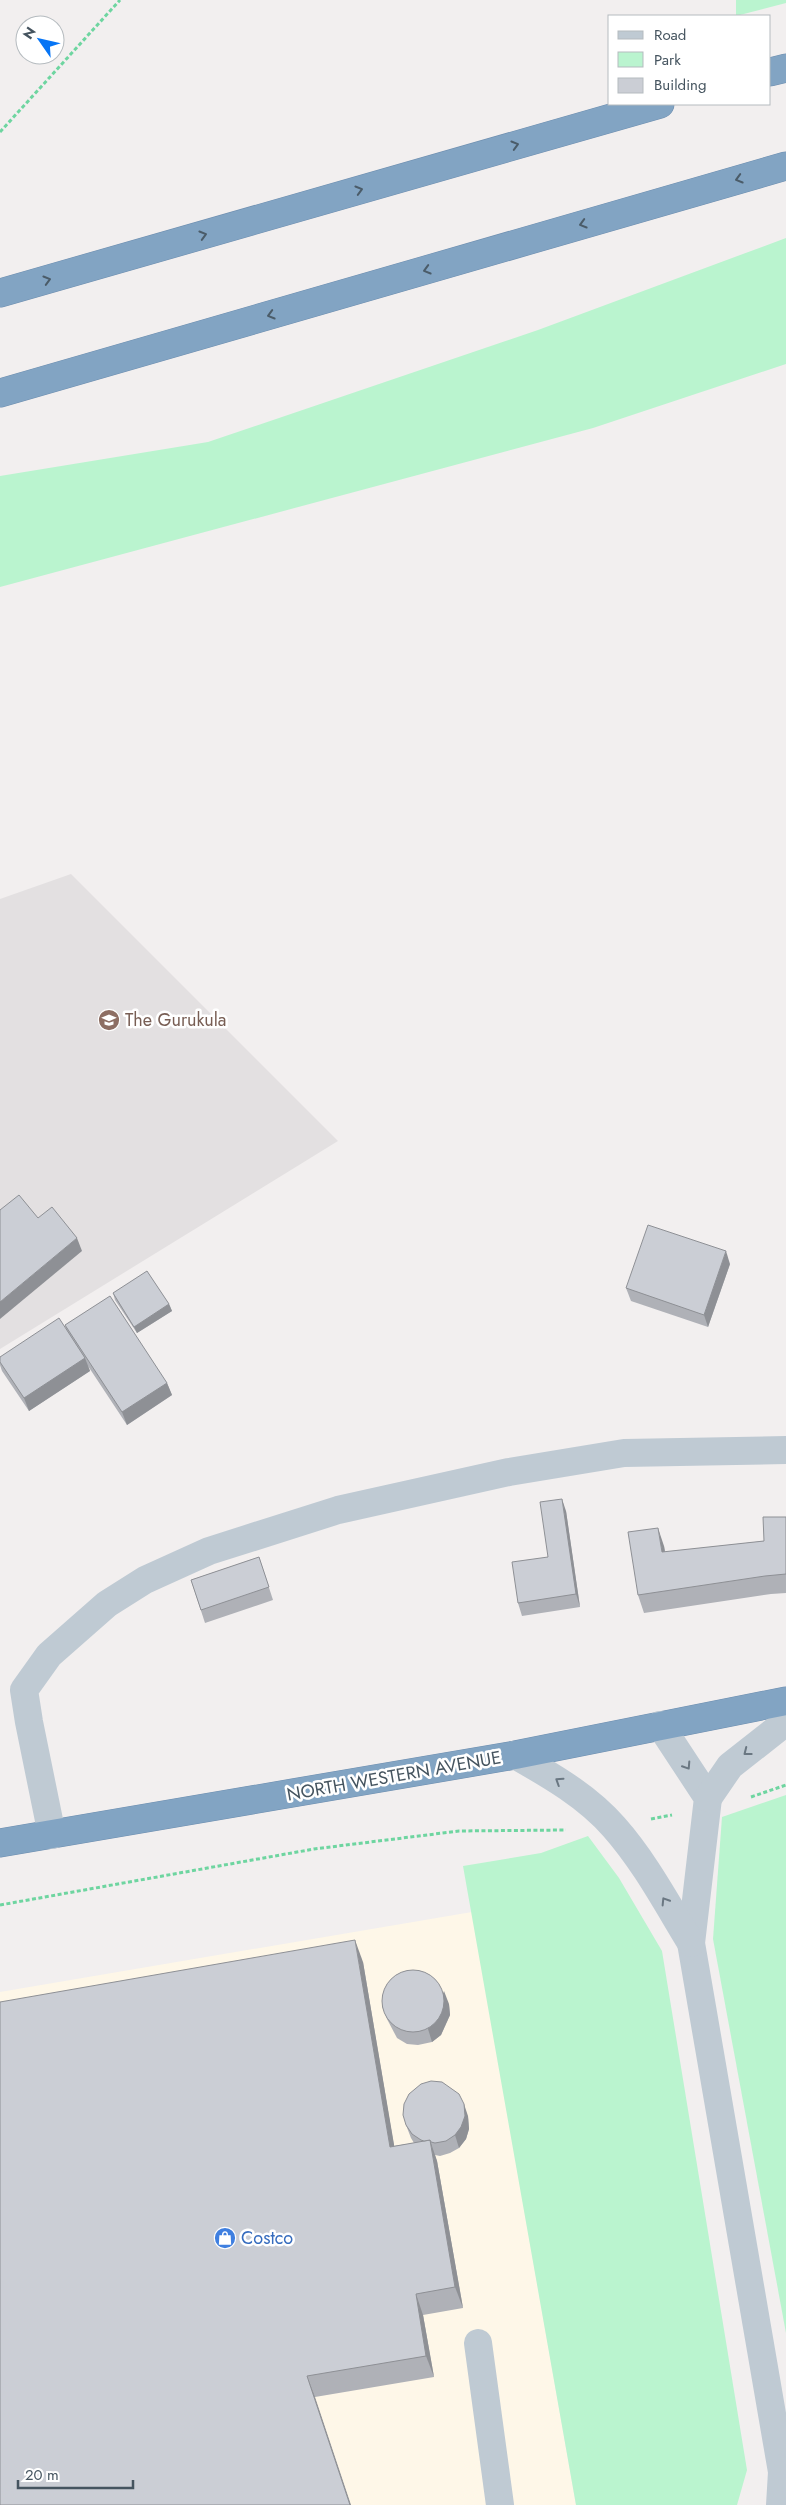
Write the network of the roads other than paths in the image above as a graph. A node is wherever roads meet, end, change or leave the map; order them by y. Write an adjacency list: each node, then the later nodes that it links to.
1 (786, 68): 2 (highway)
2 (771, 72)
3 (657, 105): 5 (highway, one-way to 3)
4 (786, 166): 6 (highway, one-way to 6)
5 (0, 293)
6 (0, 393)
7 (786, 1450): 13 (lane)
8 (786, 1701): 10 (highway, NORTH WESTERN AVENUE)
9 (786, 1722): 12 (lane, one-way to 12)
10 (660, 1725): 11 (highway, NORTH WESTERN AVENUE); 12 (lane, one-way to 12)
11 (515, 1755): 13 (highway, NORTH WESTERN AVENUE); 15 (lane, one-way to 11)
12 (708, 1798): 15 (lane)
13 (52, 1835): 14 (highway, NORTH WESTERN AVENUE)
14 (0, 1843)
15 (691, 1943): 18 (lane)
16 (478, 2343): 17 (lane)
17 (500, 2505)
18 (780, 2505)

